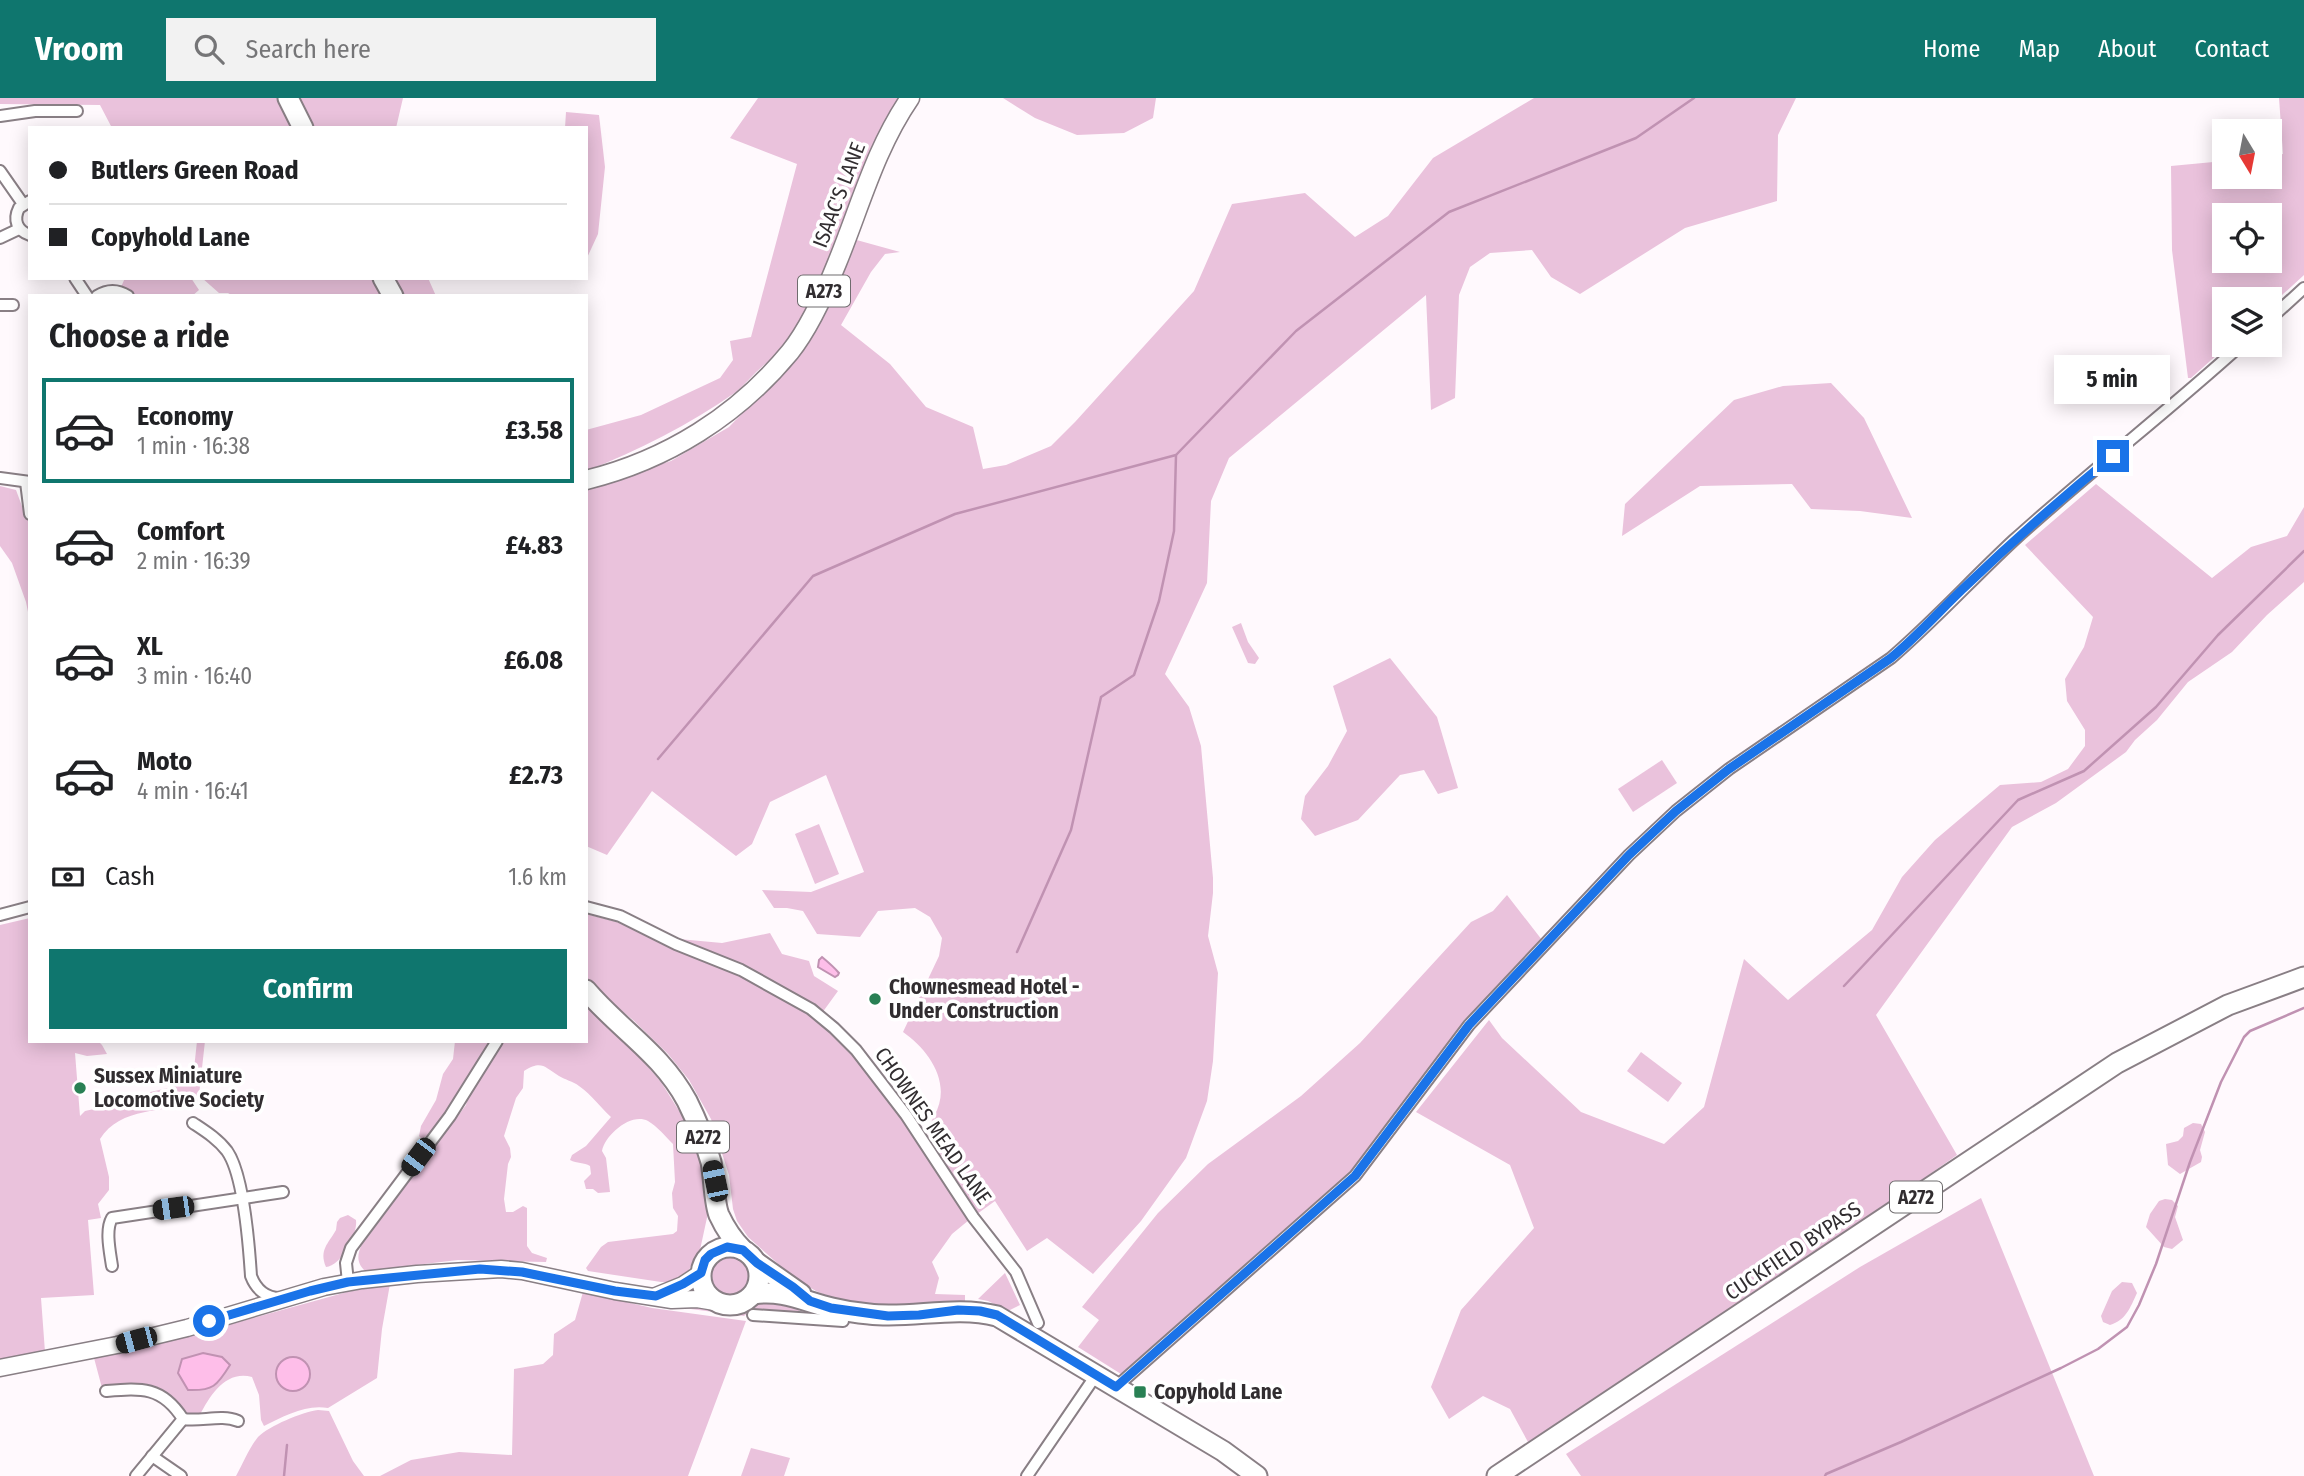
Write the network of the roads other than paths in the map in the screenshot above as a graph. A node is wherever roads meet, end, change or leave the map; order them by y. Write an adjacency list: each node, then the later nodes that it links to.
1 (288, 98): 5 (highway)
2 (910, 98): 18 (main road, ISAAC'S LANE / A273)
3 (77, 111): 4 (street)
4 (0, 116)
5 (302, 126)
6 (0, 172): 7 (street)
7 (26, 202): 8 (street)
8 (25, 232): 9 (street)
9 (0, 239)
10 (2304, 288): 15 (street)
11 (100, 294): 12 (street)
12 (124, 294)
13 (0, 305): 14 (street)
14 (13, 305)
15 (2282, 308)
16 (2228, 357): 46 (street)
17 (0, 478): 19 (street)
18 (588, 479)
19 (28, 482)
20 (28, 908): 22 (street)
21 (588, 908): 43 (street, CHOWNES MEAD LANE)
22 (0, 915)
23 (2304, 977): 55 (highway, CUCKFIELD BYPASS / A272)
24 (588, 992): 29 (highway, A272)
25 (496, 1043): 33 (street)
26 (193, 1123): 28 (street)
27 (283, 1192): 28 (street)
28 (241, 1198): 31 (street); 34 (street)
29 (718, 1213): 30 (highway, A272); 32 (highway, A272)
30 (750, 1257): 32 (highway); 35 (highway); 40 (highway, A272)
31 (112, 1266)
32 (703, 1266): 36 (main road); 38 (highway)
33 (348, 1282): 36 (main road); 37 (main road)
34 (254, 1283): 37 (street); 39 (street)
35 (754, 1293): 38 (highway); 40 (highway, A272)
36 (656, 1296): 38 (main road)
37 (290, 1297): 39 (main road)
38 (715, 1302)
39 (254, 1307): 44 (main road)
40 (806, 1310): 41 (street); 42 (street); 45 (highway, A272)
41 (753, 1315)
42 (843, 1321)
43 (1038, 1323)
44 (0, 1368)
45 (1096, 1375): 46 (highway, A272); 53 (street)
46 (1116, 1387): 54 (highway, A272)
47 (106, 1391): 48 (street)
48 (183, 1419): 49 (street); 50 (street)
49 (238, 1421)
50 (152, 1456): 51 (street); 52 (street)
51 (136, 1476)
52 (181, 1476)
53 (1027, 1476)
54 (1257, 1476)
55 (1497, 1476)

